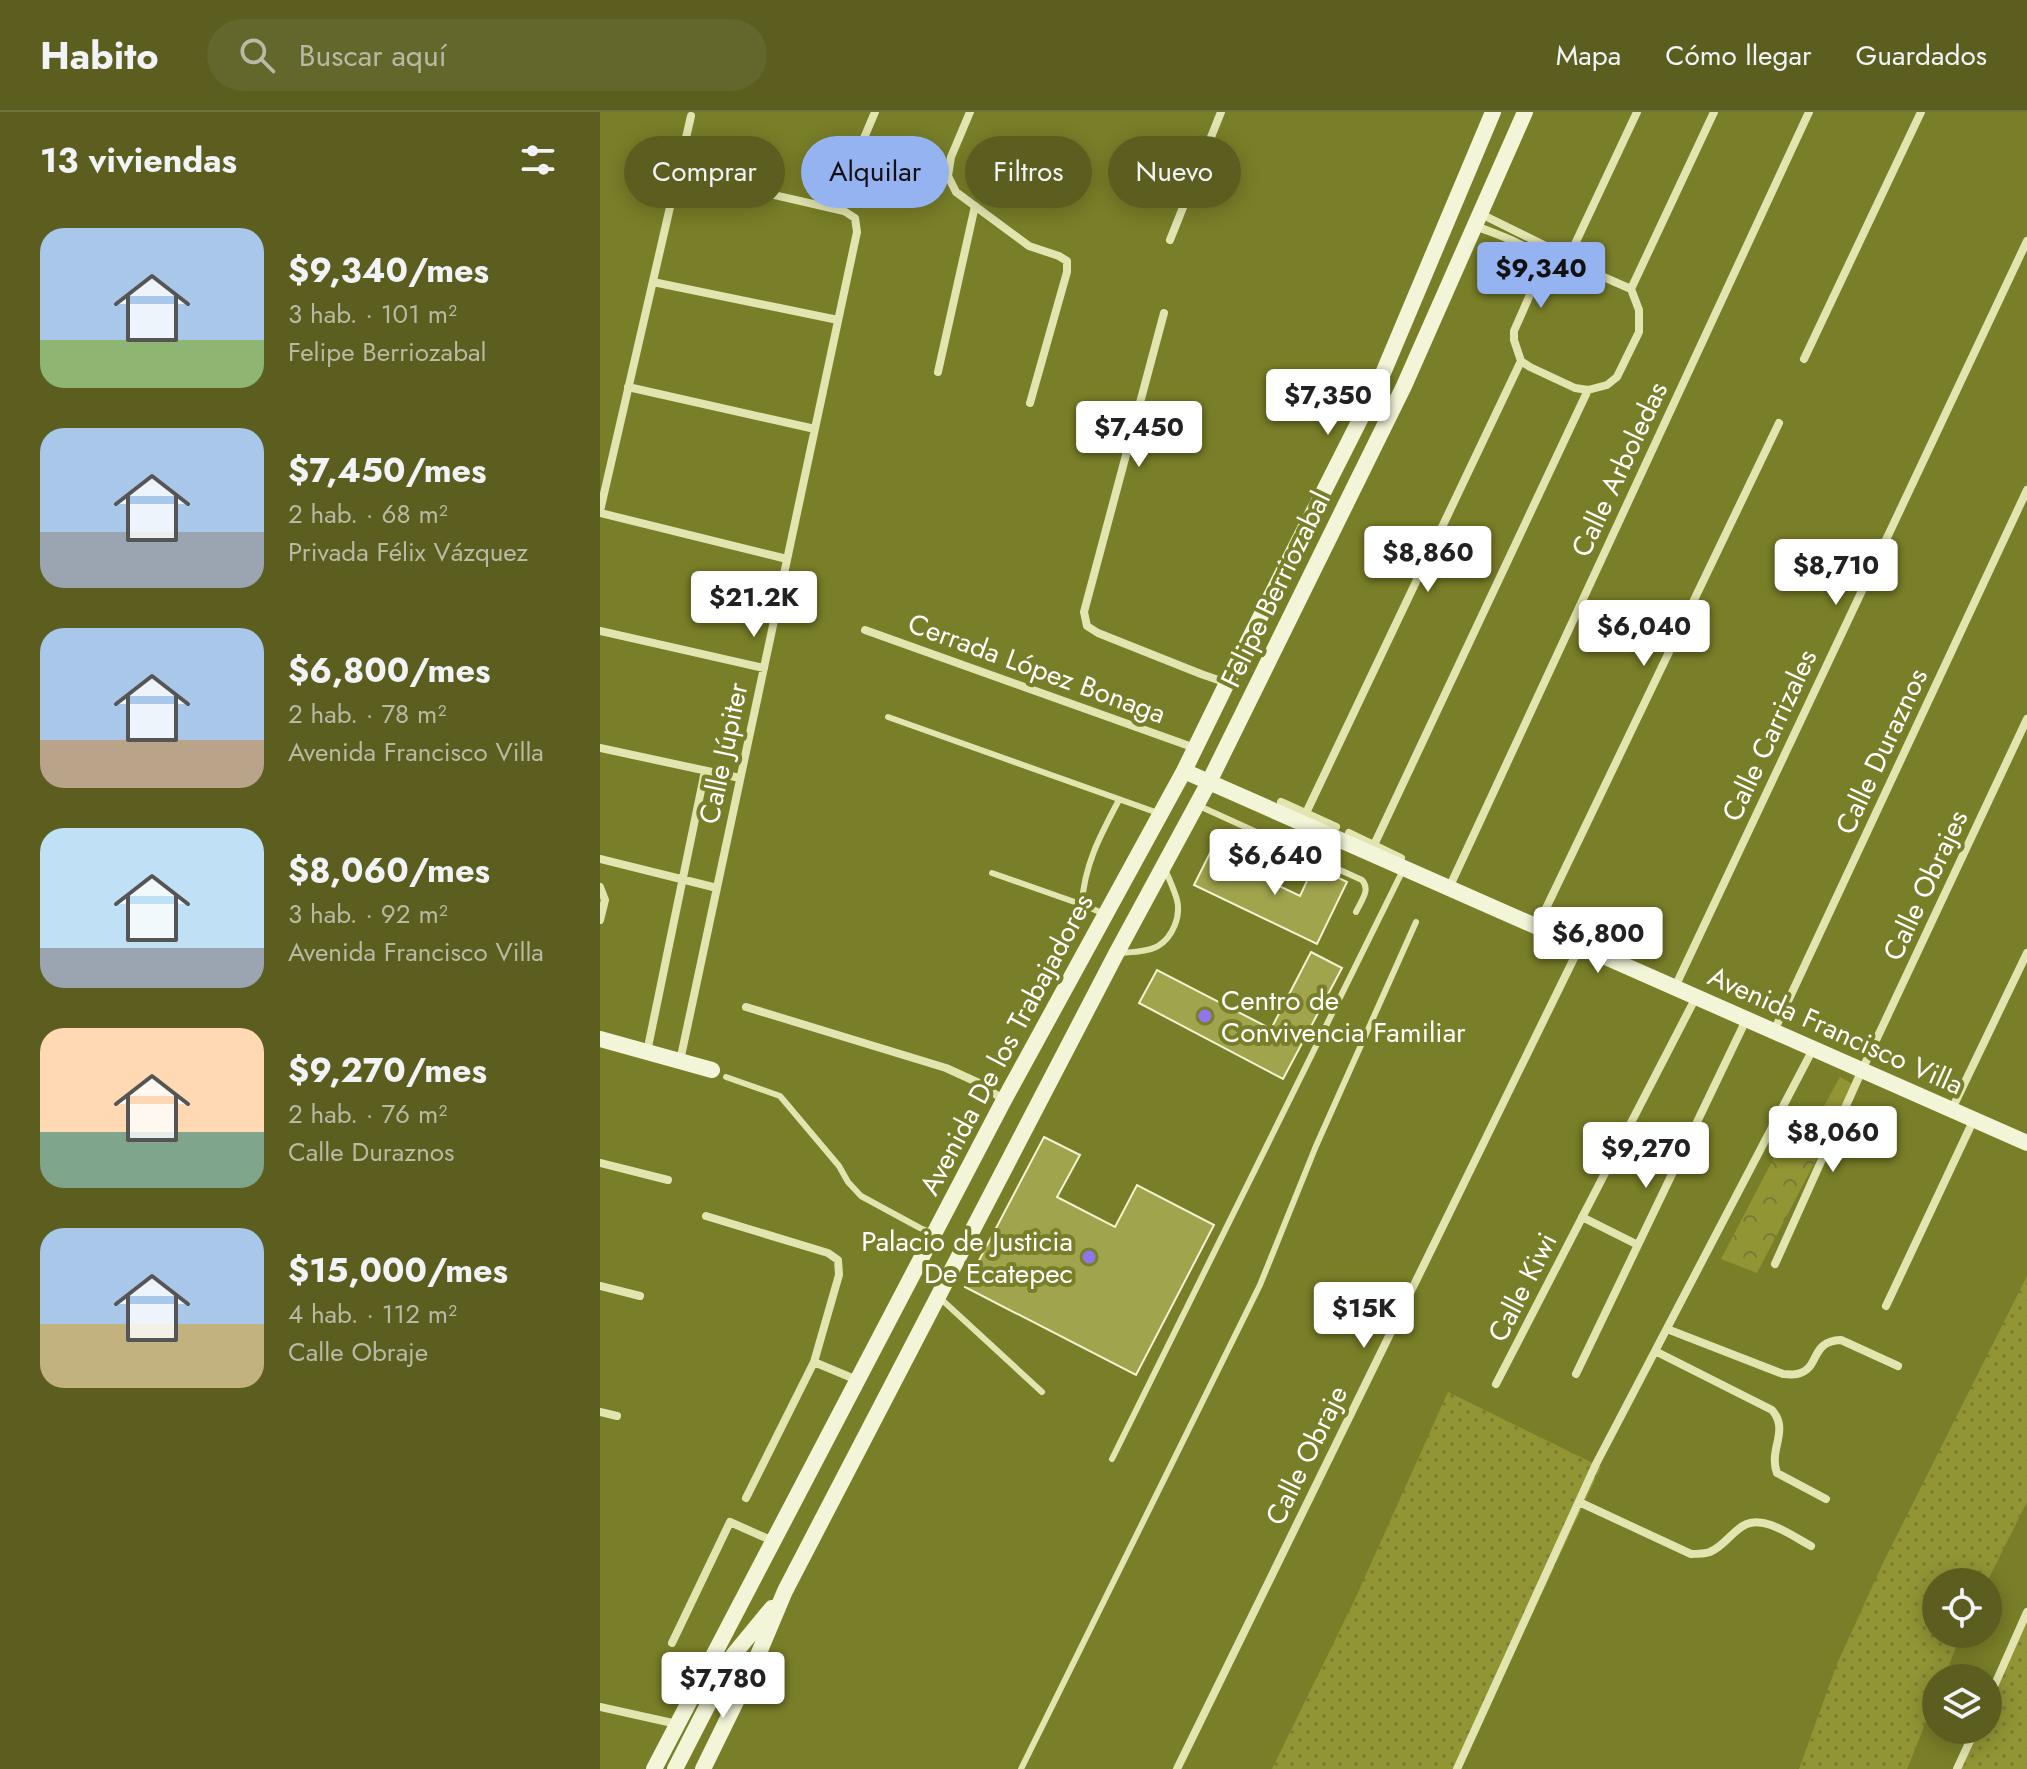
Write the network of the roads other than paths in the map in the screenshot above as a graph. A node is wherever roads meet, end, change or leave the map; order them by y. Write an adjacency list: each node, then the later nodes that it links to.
1 (875, 112): 12 (street)
2 (970, 112): 14 (street)
3 (1221, 112): 19 (street)
4 (1493, 112): 41 (main road, Felipe Berriozabal)
5 (1525, 112): 18 (main road, Felipe Berriozabal)
6 (1637, 112): 21 (street)
7 (1714, 112): 24 (street)
8 (1809, 112): 65 (street, Calle Arboledas)
9 (1921, 112): 27 (street)
10 (691, 116): 11 (street)
11 (686, 136)
12 (865, 136)
13 (785, 197): 26 (street, Calle Júpiter)
14 (965, 199)
15 (670, 208): 23 (street)
16 (975, 208): 29 (street)
17 (978, 208): 32 (street)
18 (1479, 220): 21 (street); 22 (street); 49 (main road, Felipe Berriozabal)
19 (1170, 240)
20 (2027, 241): 75 (street, Calle Carrizales)
21 (1567, 261): 22 (street); 24 (street)
22 (1546, 272): 28 (street)
23 (653, 282): 26 (street); 30 (street)
24 (1631, 289): 31 (street)
25 (1164, 313): 41 (street)
26 (838, 320): 34 (street, Calle Júpiter)
27 (1804, 359)
28 (1521, 361): 31 (street); 53 (street)
29 (938, 372)
30 (628, 387): 34 (street); 36 (street)
31 (1588, 390): 57 (street)
32 (1030, 403)
33 (1779, 423): 71 (street)
34 (815, 429): 37 (street, Calle Júpiter)
35 (2027, 490): 79 (street, Calle Duraznos)
36 (600, 512): 37 (street)
37 (787, 559): 40 (street, Calle Júpiter)
38 (865, 630): 45 (street, Cerrada López Bonaga)
39 (600, 631): 40 (street)
40 (764, 668): 48 (street, Calle Júpiter)
41 (1227, 683): 45 (main road, Felipe Berriozabal)
42 (888, 717): 50 (lane)
43 (2027, 719): 84 (street, Calle Obrajes)
44 (600, 748): 46 (street)
45 (1195, 748): 47 (main road, Felipe Berriozabal)
46 (705, 771): 48 (street); 62 (street)
47 (1184, 771): 49 (main road, Avenida Francisco Villa); 54 (main road, Avenida De los Trabajadores)
48 (740, 778): 64 (street, Calle Júpiter)
49 (1209, 782): 52 (main road, Avenida De los Trabajadores); 59 (main road, Avenida Francisco Villa)
50 (1119, 800): 54 (lane); 66 (lane)
51 (1281, 802): 53 (street)
52 (1197, 805): 60 (main road, Avenida De los Trabajadores); 67 (lane)
53 (1306, 813): 55 (street)
54 (1161, 814): 68 (main road, Avenida De los Trabajadores)
55 (1336, 827)
56 (1349, 833): 57 (street)
57 (1374, 845): 59 (street)
58 (600, 859): 62 (street)
59 (1403, 863): 65 (main road, Avenida Francisco Villa); 111 (lane)
60 (1164, 866): 74 (main road, Avenida De los Trabajadores); 74 (lane)
61 (992, 873): 66 (lane)
62 (683, 879): 64 (street); 82 (street)
63 (600, 887): 69 (street)
64 (717, 888): 83 (street, Calle Júpiter)
65 (1449, 888): 71 (main road, Avenida Francisco Villa)
66 (1082, 904): 68 (lane)
67 (1356, 912)
68 (1105, 915): 86 (main road, Avenida De los Trabajadores)
69 (600, 920)
70 (1416, 922): 127 (lane)
71 (1537, 927): 72 (main road, Avenida Francisco Villa)
72 (1580, 945): 75 (main road, Avenida Francisco Villa); 128 (street, Calle Obraje)
73 (2027, 953): 87 (street)
74 (1116, 954): 99 (main road, Avenida De los Trabajadores)
75 (1675, 987): 76 (main road, Avenida Francisco Villa)
76 (1696, 997): 78 (main road, Avenida Francisco Villa); 93 (street, Calle Kiwi)
77 (746, 1007): 86 (street)
78 (1746, 1019): 79 (main road, Avenida Francisco Villa); 95 (street)
79 (1774, 1031): 81 (main road, Avenida Francisco Villa)
80 (600, 1039): 82 (main road)
81 (1813, 1048): 84 (main road, Avenida Francisco Villa); 101 (street)
82 (647, 1052): 83 (main road)
83 (680, 1061): 85 (main road)
84 (1862, 1070): 87 (main road, Avenida Francisco Villa); 96 (street, Calle Obrajes)
85 (719, 1074): 94 (lane)
86 (1004, 1100): 94 (main road, Avenida De los Trabajadores)
87 (1952, 1109): 88 (main road, Avenida Francisco Villa)
88 (1974, 1119): 89 (main road, Avenida Francisco Villa); 100 (street)
89 (2027, 1143)
90 (600, 1163): 91 (street)
91 (668, 1180)
92 (706, 1216): 103 (street)
93 (1582, 1217): 95 (street); 107 (street, Calle Kiwi)
94 (934, 1234): 106 (main road, Avenida De los Trabajadores)
95 (1638, 1245): 105 (street)
96 (1775, 1264)
97 (600, 1286): 98 (street)
98 (640, 1296)
99 (938, 1297): 108 (lane); 117 (main road, Avenida De los Trabajadores)
100 (1886, 1306)
101 (1667, 1329): 102 (street); 104 (street)
102 (1655, 1351): 113 (street); 114 (street)
103 (814, 1362): 106 (street); 112 (street)
104 (1898, 1366)
105 (1576, 1374)
106 (857, 1380): 115 (main road, Avenida De los Trabajadores)
107 (1496, 1384)
108 (1042, 1392)
109 (600, 1412): 110 (street)
110 (617, 1416)
111 (1112, 1459)
112 (746, 1498)
113 (1826, 1499)
114 (1579, 1502): 116 (street); 129 (street)
115 (773, 1541): 119 (street); 122 (main road, Avenida De los Trabajadores)
116 (1811, 1546)
117 (785, 1591): 125 (main road); 126 (main road, Avenida De los Trabajadores)
118 (2027, 1612): 120 (street)
119 (672, 1643)
120 (2002, 1668)
121 (600, 1707): 122 (street)
122 (677, 1724): 124 (main road, Avenida De los Trabajadores)
123 (1969, 1744): 130 (street)
124 (654, 1769)
125 (675, 1769)
126 (703, 1769)
127 (1021, 1769)
128 (1177, 1769)
129 (1457, 1769)
130 (1957, 1769)

